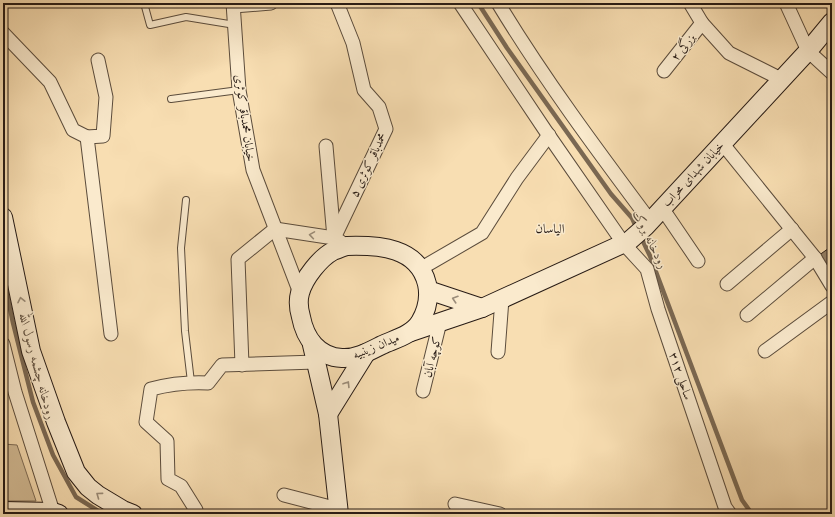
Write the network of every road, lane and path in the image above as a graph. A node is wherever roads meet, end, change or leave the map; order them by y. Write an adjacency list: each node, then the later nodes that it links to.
1 (144, 3): 11 (lane)
2 (271, 3): 8 (street)
3 (337, 3): 30 (street, محمدباقر کوثری ۵)
4 (460, 3): 20 (street, ساحلی ۳۱۲)
5 (498, 3): 27 (street)
6 (690, 3): 10 (street)
7 (786, 3): 13 (street)
8 (233, 5): 11 (street, خیابان محمدباقر کوثری)
9 (832, 22): 13 (street, خیابان شهدای محراب)
10 (702, 23): 15 (street, بزرگی ۲); 17 (street)
11 (235, 25): 18 (street, خیابان محمدباقر کوثری)
12 (3, 33): 21 (street)
13 (808, 51): 16 (street); 17 (street, خیابان شهدای محراب)
14 (98, 60): 21 (street)
15 (664, 71)
16 (832, 73)
17 (781, 80): 22 (street, خیابان شهدای محراب)
18 (239, 90): 19 (lane); 28 (street, خیابان محمدباقر کوثری)
19 (171, 99)
20 (549, 135): 31 (street, ساحلی ۳۱۲); 34 (street)
21 (87, 137): 45 (street)
22 (722, 143): 25 (street, خیابان شهدای محراب); 29 (street)
23 (326, 146): 30 (street)
24 (186, 200): 53 (lane)
25 (662, 208): 27 (street, خیابان شهدای محراب); 33 (street)
26 (3, 217): 61 (street, one-way to 26)
27 (648, 224): 31 (street, خیابان شهدای محراب)
28 (275, 229): 30 (street, one-way to 28); 38 (street, خیابان محمدباقر کوثری); 52 (street)
29 (792, 229): 32 (street); 35 (street)
30 (341, 242): 34 (street, میدان زینبیه); 38 (street, میدان زینبیه)
31 (627, 242): 39 (street, خیابان شهدای محراب); 64 (street, ساحلی ۳۱۲)
32 (815, 258): 36 (street); 42 (street)
33 (698, 261)
34 (420, 268): 37 (street, میدان زینبیه)
35 (727, 284)
36 (832, 286)
37 (428, 290): 41 (street, one-way to 37); 44 (street, میدان زینبیه)
38 (300, 293): 47 (street, میدان زینبیه)
39 (502, 299): 41 (street, خیابان شهدای محراب); 49 (street)
40 (832, 302): 48 (street)
41 (482, 308): 43 (street, خیابان شهدای محراب)
42 (747, 315)
43 (440, 322): 44 (street, خیابان شهدای محراب); 54 (street, کوچه آبان)
44 (411, 332): 50 (street, میدان زینبیه)
45 (111, 334)
46 (3, 344): 60 (street)
47 (312, 345): 50 (street, میدان زینبیه); 51 (street)
48 (766, 351)
49 (498, 352)
50 (366, 353): 55 (street, one-way to 50)
51 (316, 362): 52 (street); 55 (street)
52 (242, 365): 53 (street)
53 (191, 382): 62 (street)
54 (423, 391)
55 (328, 414): 59 (street)
56 (284, 494): 59 (street)
57 (455, 504): 63 (street)
58 (3, 511): 60 (street)
59 (339, 511)
60 (56, 513)
61 (133, 514)
62 (195, 514)
63 (500, 514)
64 (730, 514)

